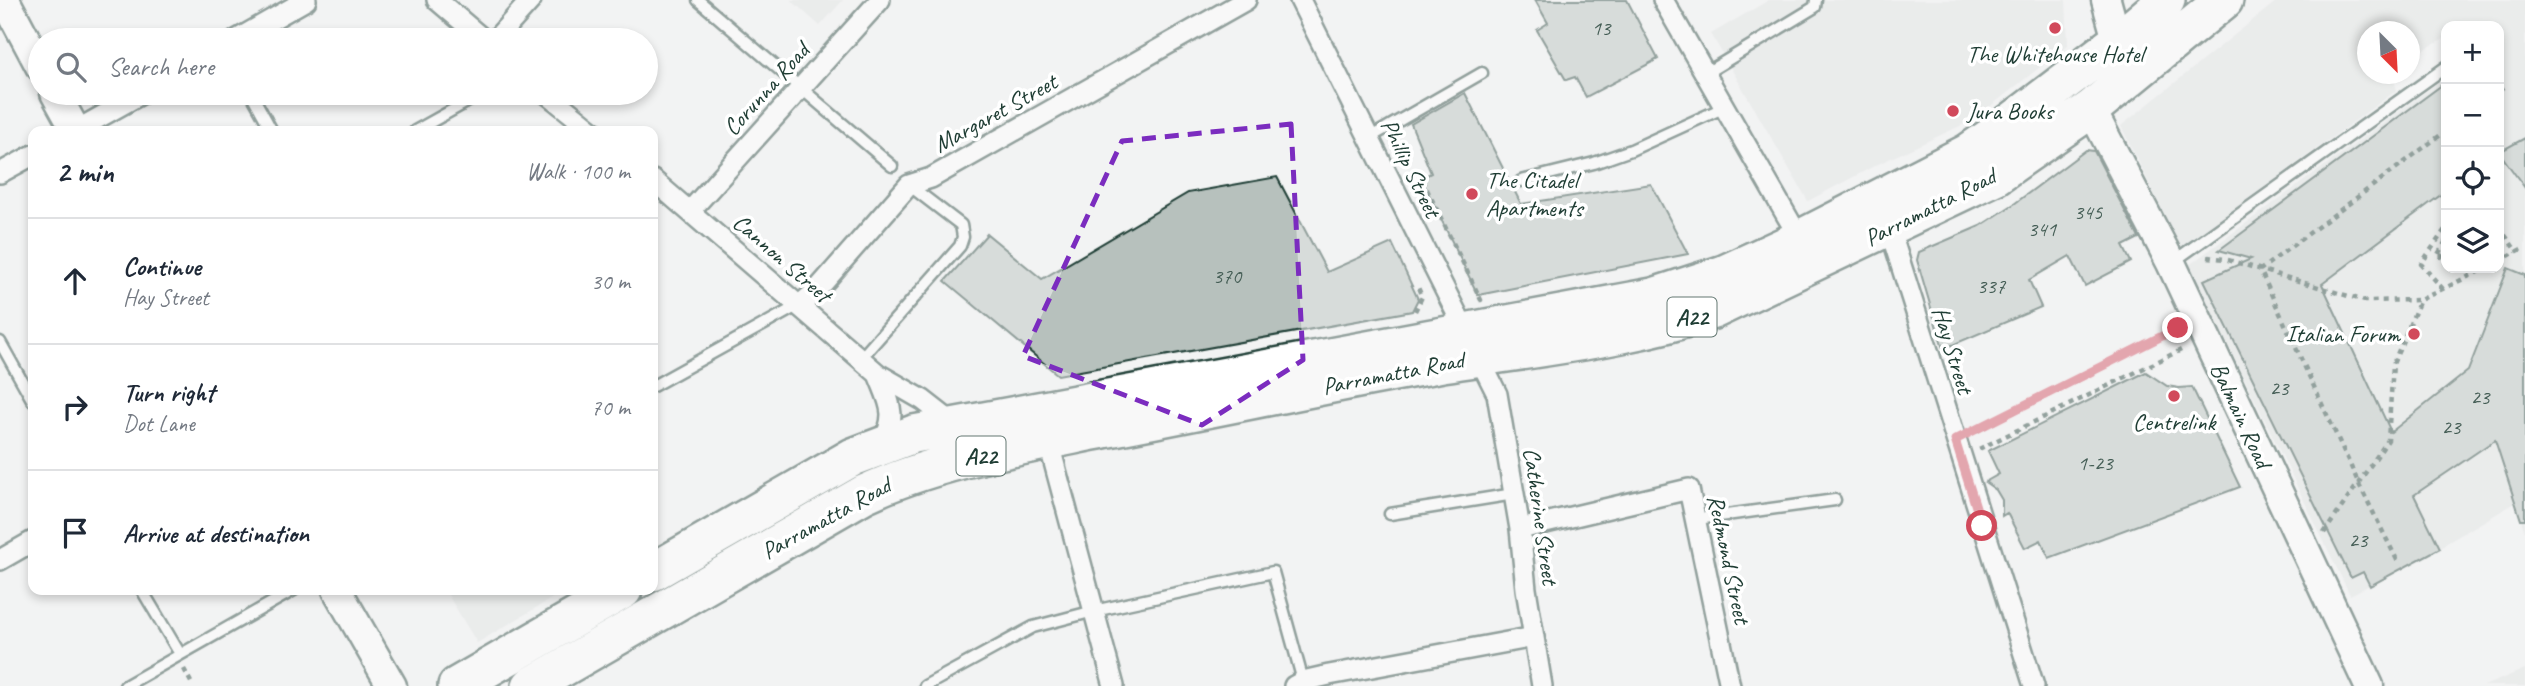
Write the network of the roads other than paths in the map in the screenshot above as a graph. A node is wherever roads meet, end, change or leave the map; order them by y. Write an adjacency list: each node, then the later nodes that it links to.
1 (5, 0): 18 (main road)
2 (306, 0): 14 (street)
3 (437, 0): 15 (street)
4 (531, 0): 16 (street)
5 (698, 0): 23 (lane)
6 (880, 0): 23 (street, Corunna Road)
7 (1246, 0): 42 (street, Margaret Street)
8 (1300, 0): 36 (street, Phillip Street)
9 (1663, 0): 21 (street)
10 (1816, 0): 21 (lane)
11 (2106, 0): 17 (main road)
12 (2166, 0): 17 (highway, Parramatta Road / A22)
13 (2224, 0): 22 (highway, Parramatta Road / A22)
14 (257, 28)
15 (470, 28)
16 (506, 28)
17 (2118, 41): 22 (main road); 45 (highway, Parramatta Road / A22)
18 (28, 43)
19 (2441, 71): 46 (lane)
20 (1482, 73): 36 (lane)
21 (1706, 73): 29 (street)
22 (2128, 77): 30 (highway, Parramatta Road / A22)
23 (800, 87): 38 (lane); 43 (street, Corunna Road)
24 (61, 105): 31 (main road)
25 (122, 105): 32 (street)
26 (258, 105): 33 (lane)
27 (462, 105): 34 (lane)
28 (561, 105): 35 (street)
29 (1725, 107): 40 (lane); 45 (street)
30 (2091, 109): 44 (highway, Parramatta Road / A22); 46 (main road, Balmain Road)
31 (72, 126)
32 (84, 126)
33 (269, 126)
34 (424, 126)
35 (587, 126)
36 (1369, 138): 48 (street, Phillip Street)
37 (28, 158): 39 (street)
38 (892, 166)
39 (0, 173)
40 (1521, 181)
41 (658, 185): 43 (street, Cannon Street)
42 (909, 185): 47 (street, Margaret Street); 50 (lane)
43 (690, 211): 47 (street, Cannon Street)
44 (1889, 228): 48 (highway, Parramatta Road / A22); 84 (street, Hay Street)
45 (1800, 239): 48 (highway, Parramatta Road / A22)
46 (2177, 259): 85 (main road, Balmain Road)
47 (800, 305): 50 (street, Cannon Street); 54 (lane)
48 (1475, 330): 56 (highway, Parramatta Road / A22); 57 (highway, Parramatta Road / A22); 59 (street, Catherine Street)
49 (0, 342): 51 (lane)
50 (860, 358): 53 (street, Cannon Street)
51 (11, 362): 52 (lane); 55 (lane)
52 (0, 368)
53 (878, 374): 56 (street, Cannon Street); 58 (street, Cannon Street)
54 (658, 383)
55 (28, 392)
56 (955, 425): 58 (highway, Parramatta Road / A22)
57 (1048, 440): 71 (street); 79 (highway, Parramatta Road / A22)
58 (882, 445): 66 (highway, Parramatta Road / A22)
59 (1514, 494): 61 (lane); 63 (street, Catherine Street)
60 (1835, 500): 62 (lane)
61 (1390, 514)
62 (1697, 519): 63 (street, Redmond Street); 83 (street, Redmond Street)
63 (1520, 529): 72 (street, Catherine Street)
64 (28, 544): 65 (street)
65 (0, 560)
66 (658, 569)
67 (145, 595): 73 (lane)
68 (285, 595): 73 (lane)
69 (340, 595): 77 (main road)
70 (614, 595): 78 (highway)
71 (1094, 611): 75 (lane); 80 (lane); 81 (street)
72 (1534, 637): 74 (street); 82 (street, Catherine Street)
73 (180, 654): 76 (lane)
74 (1330, 681): 75 (street)
75 (1298, 684)
76 (125, 686)
77 (392, 686)
78 (457, 686)
79 (531, 686)
80 (925, 686)
81 (1114, 686)
82 (1542, 686)
83 (1730, 686)
84 (2034, 686)
85 (2369, 686)

